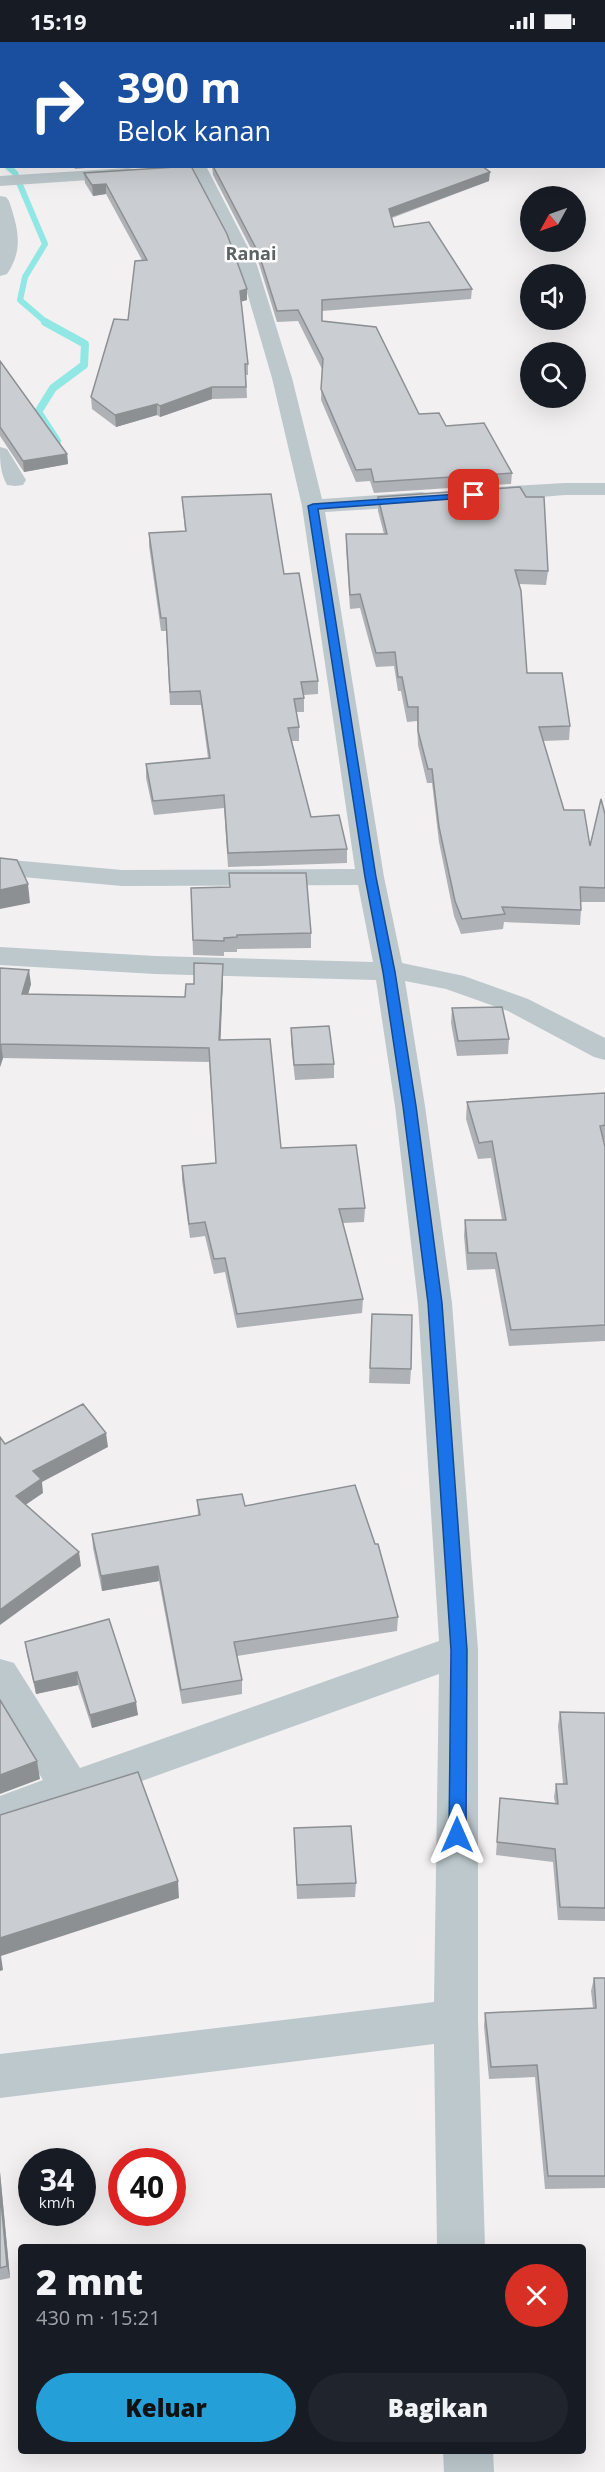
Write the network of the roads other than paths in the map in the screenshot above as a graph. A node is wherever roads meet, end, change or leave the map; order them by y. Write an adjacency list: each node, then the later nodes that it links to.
1 (197, 168): 11 (street)
2 (142, 172): 3 (street)
3 (6, 181)
4 (0, 201): 5 (street)
5 (0, 270)
6 (0, 453): 7 (street)
7 (15, 480)
8 (605, 489): 9 (street)
9 (462, 496)
10 (439, 498): 11 (street)
11 (313, 506): 13 (street)
12 (0, 867): 13 (street)
13 (370, 877): 15 (street)
14 (0, 956): 15 (street)
15 (389, 972): 16 (street); 17 (street)
16 (605, 1050)
17 (459, 1650): 19 (street); 21 (street)
18 (0, 1675): 19 (street)
19 (70, 1788): 20 (street)
20 (0, 1814)
21 (456, 2020): 22 (street); 23 (street)
22 (0, 2076)
23 (461, 2244)
24 (468, 2454): 25 (street)
25 (469, 2472)

